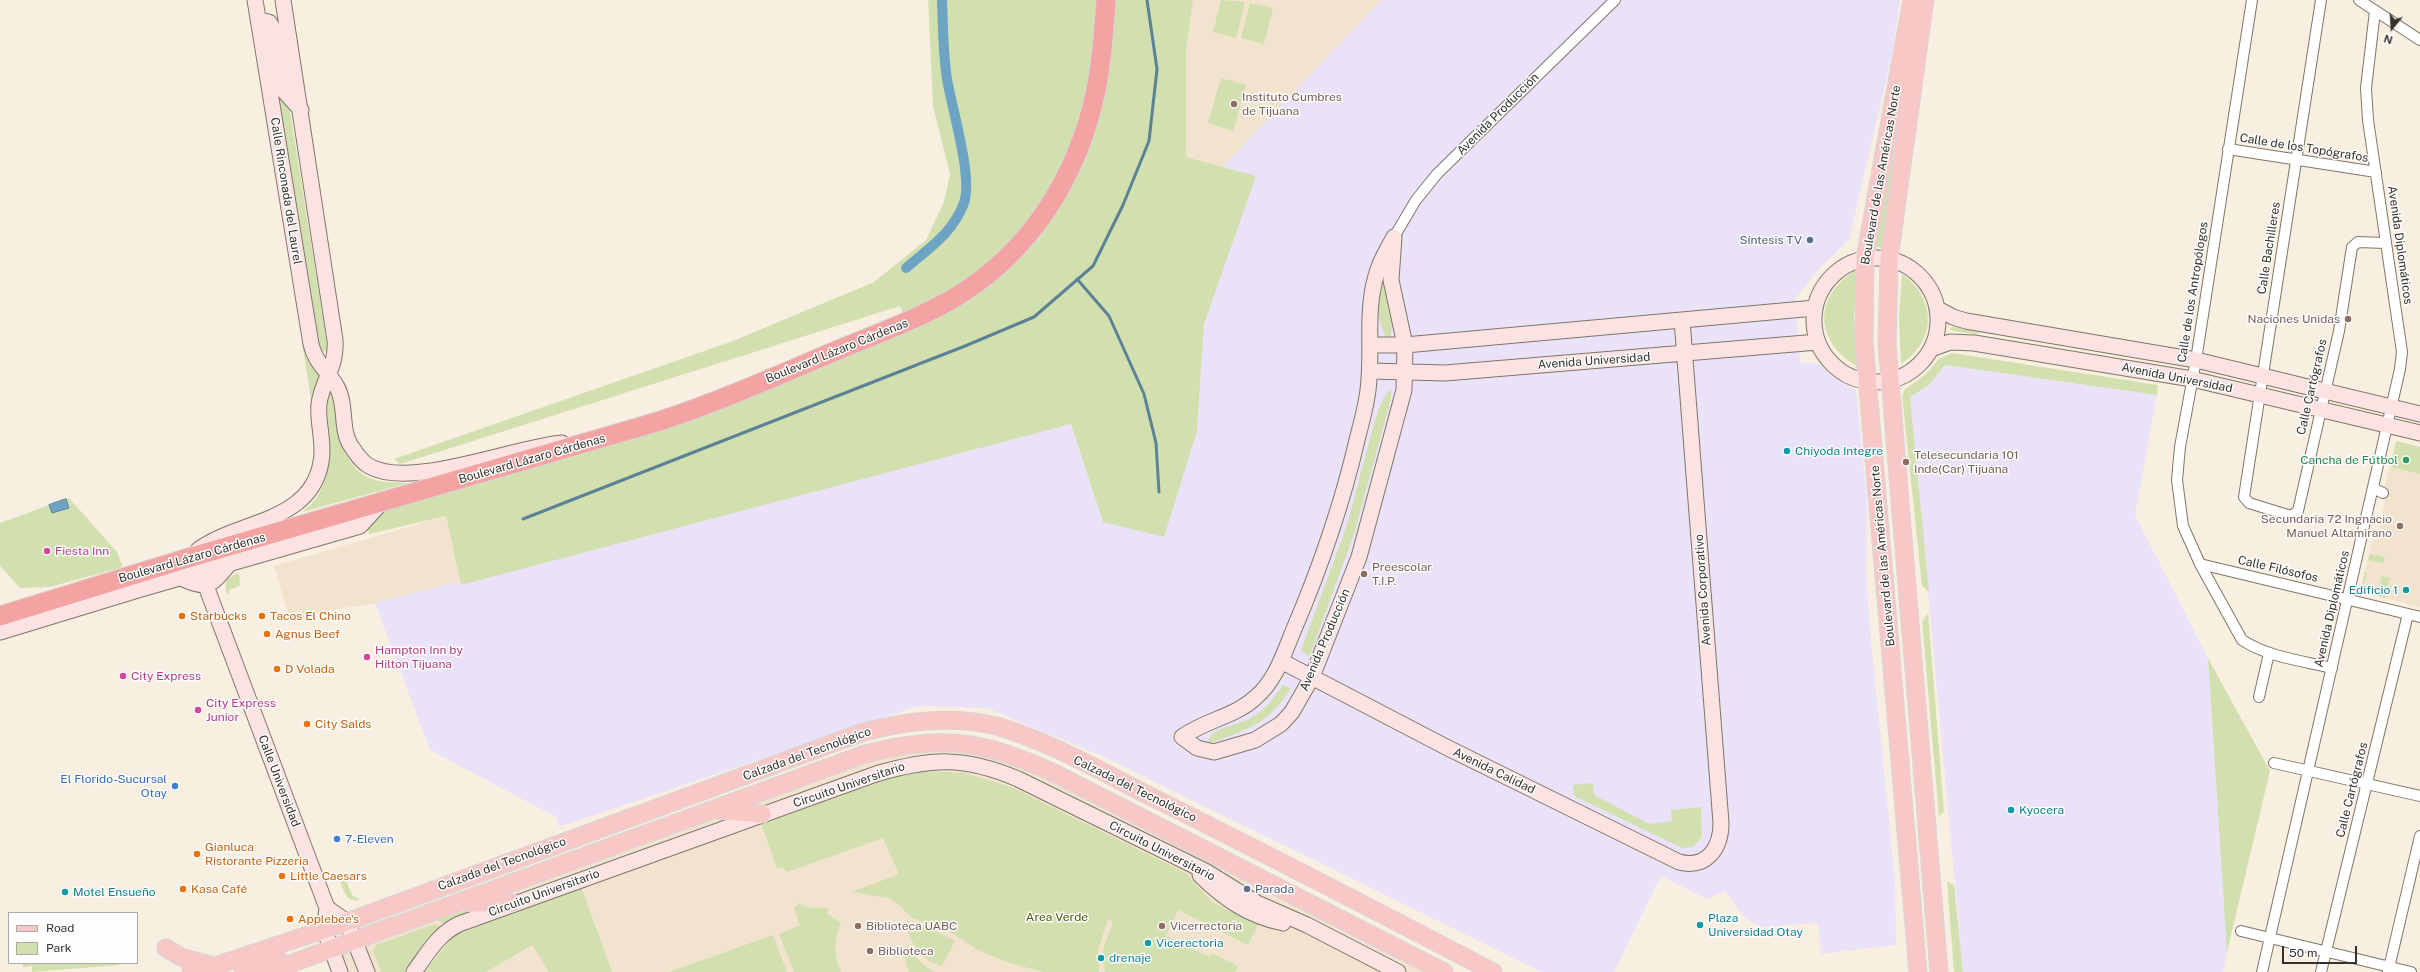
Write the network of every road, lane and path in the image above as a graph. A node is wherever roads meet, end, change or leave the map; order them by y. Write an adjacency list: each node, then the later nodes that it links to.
1 (255, 0): 11 (street, Calle Rinconada del Laurel)
2 (282, 0): 13 (street)
3 (1106, 0): 44 (highway, Boulevard Lázaro Cárdenas)
4 (1615, 0): 17 (street, Avenida Producción)
5 (1912, 0): 19 (main road, Boulevard de las Américas Norte)
6 (1925, 0): 20 (main road, Boulevard de las Américas Norte)
7 (2252, 0): 14 (street, Calle de los Antropólogos)
8 (2321, 0): 15 (street, Calle Bachilleres)
9 (2359, 0): 10 (street)
10 (2376, 11): 12 (street); 16 (street, Avenida Diplomáticos)
11 (260, 28): 13 (street); 33 (street, Calle Rinconada del Laurel)
12 (2420, 40)
13 (301, 110): 33 (street)
14 (2228, 149): 15 (street, Calle de los Topógrafos); 29 (street, Calle de los Antropólogos)
15 (2296, 160): 16 (street, Calle de los Topógrafos); 32 (street, Calle Bachilleres)
16 (2376, 172): 18 (street, Avenida Diplomáticos)
17 (1394, 237): 25 (street, Avenida Producción); 26 (street, Avenida Producción)
18 (2385, 243): 37 (street, Calle Cartógrafos); 39 (street, Avenida Diplomáticos)
19 (1865, 258): 20 (street); 21 (street); 35 (main road, Boulevard de las Américas Norte)
20 (1889, 259): 22 (street); 36 (main road, Boulevard de las Américas Norte)
21 (1815, 308): 23 (street); 24 (street)
22 (1938, 309): 27 (street); 29 (street, Avenida Universidad)
23 (1682, 320): 26 (street); 28 (street, Avenida Corporativo)
24 (1818, 342): 28 (street, Avenida Universidad); 35 (street)
25 (1370, 345): 26 (street); 30 (street, Avenida Producción)
26 (1406, 345): 31 (street, Avenida Producción)
27 (1931, 349): 34 (street, Avenida Universidad); 36 (street)
28 (1685, 354): 31 (street, Avenida Universidad); 76 (street, Avenida Corporativo)
29 (2196, 360): 32 (street, Avenida Universidad); 34 (street, Calle de los Antropólogos)
30 (1371, 372): 31 (street, Avenida Universidad); 64 (street, Avenida Producción)
31 (1406, 374): 66 (street, Avenida Producción)
32 (2262, 376): 37 (street, Avenida Universidad); 38 (street, Calle Bachilleres)
33 (329, 377): 44 (street, Calle Rinconada del Laurel); 53 (street)
34 (2192, 379): 38 (street, Avenida Universidad); 55 (street, Calle de los Antropólogos)
35 (1867, 381): 36 (street); 52 (main road, Boulevard de las Américas Norte)
36 (1889, 381): 51 (main road, Boulevard de las Américas Norte)
37 (2324, 391): 39 (street, Avenida Universidad); 40 (street, Calle Cartógrafos)
38 (2259, 395): 40 (street, Avenida Universidad); 47 (street, Calle Bachilleres)
39 (2392, 407): 41 (street, Avenida Universidad); 42 (street, Avenida Diplomáticos)
40 (2320, 409): 42 (street, Avenida Universidad); 47 (street, Calle Cartógrafos)
41 (2420, 414)
42 (2388, 425): 43 (street, Avenida Universidad); 45 (street, Avenida Diplomáticos)
43 (2420, 433)
44 (594, 441): 48 (highway, Boulevard Lázaro Cárdenas)
45 (2374, 488): 46 (street); 49 (street, Avenida Diplomáticos)
46 (2383, 493)
47 (2246, 500)
48 (383, 501): 53 (highway, Boulevard Lázaro Cárdenas); 54 (street, Boulevard Lázaro Cárdenas)
49 (2363, 534): 50 (street); 58 (street, Avenida Diplomáticos)
50 (2374, 534)
51 (1905, 552): 52 (main road); 103 (main road, Boulevard de las Américas Norte)
52 (1883, 554): 102 (main road, Boulevard de las Américas Norte)
53 (188, 558): 60 (highway, Boulevard Lázaro Cárdenas)
54 (230, 563): 56 (street, Boulevard Lázaro Cárdenas); 57 (street)
55 (2200, 564): 58 (street, Calle Filósofos); 63 (street, Calle de los Antropólogos)
56 (179, 577): 57 (street); 62 (street, Boulevard Lázaro Cárdenas)
57 (206, 586): 81 (street, Calle Universidad)
58 (2348, 599): 59 (street, Calle Filósofos); 65 (street, Avenida Diplomáticos)
59 (2408, 614): 61 (street, Calle Filósofos); 70 (street, Calle Cartógrafos)
60 (0, 616)
61 (2420, 616)
62 (0, 632)
63 (2269, 653): 65 (street, Calle de los Antropólogos); 67 (street)
64 (1281, 661): 66 (street, Avenida Calidad); 66 (street, Avenida Producción)
65 (2332, 668): 69 (street, Avenida Diplomáticos)
66 (1312, 677): 76 (street, Avenida Calidad)
67 (2259, 697)
68 (2274, 763): 69 (street)
69 (2308, 771): 70 (street); 87 (street, Avenida Diplomáticos)
70 (2367, 784): 71 (street); 90 (street, Calle Cartógrafos)
71 (2420, 796)
72 (714, 809): 73 (main road); 77 (main road, Calzada del Tecnológico); 100 (main road, Calzada del Tecnológico)
73 (762, 814): 80 (street, Circuito Universitario); 99 (street, Circuito Universitario)
74 (2420, 836): 92 (street)
75 (524, 856): 77 (main road); 78 (main road, Calzada del Tecnológico); 101 (main road, Calzada del Tecnológico)
76 (1710, 856)
77 (531, 877): 79 (main road, Calzada del Tecnológico)
78 (403, 899): 82 (main road, Calzada del Tecnológico); 86 (main road)
79 (462, 902): 80 (main road); 86 (main road, Calzada del Tecnológico)
80 (512, 903): 98 (street, Circuito Universitario)
81 (328, 908): 82 (street); 83 (street)
82 (347, 922): 83 (main road, Calzada del Tecnológico); 86 (street)
83 (324, 929): 85 (main road, Calzada del Tecnológico); 89 (street)
84 (2240, 931): 87 (street)
85 (298, 937): 91 (main road, Calzada del Tecnológico); 94 (main road)
86 (360, 938): 89 (main road, Calzada del Tecnológico); 97 (street)
87 (2270, 938): 90 (street); 104 (street, Avenida Diplomáticos)
88 (166, 948): 91 (main road)
89 (331, 948): 95 (main road, Calzada del Tecnológico); 96 (street)
90 (2326, 952): 92 (street); 105 (street, Calle Cartógrafos)
91 (215, 966): 93 (main road, Calzada del Tecnológico)
92 (2388, 969): 106 (street)
93 (190, 972)
94 (243, 972)
95 (268, 972)
96 (340, 972)
97 (367, 972)
98 (414, 972)
99 (1398, 972)
100 (1444, 972)
101 (1493, 972)
102 (1918, 972)
103 (1939, 972)
104 (2262, 972)
105 (2321, 972)
106 (2411, 972)

